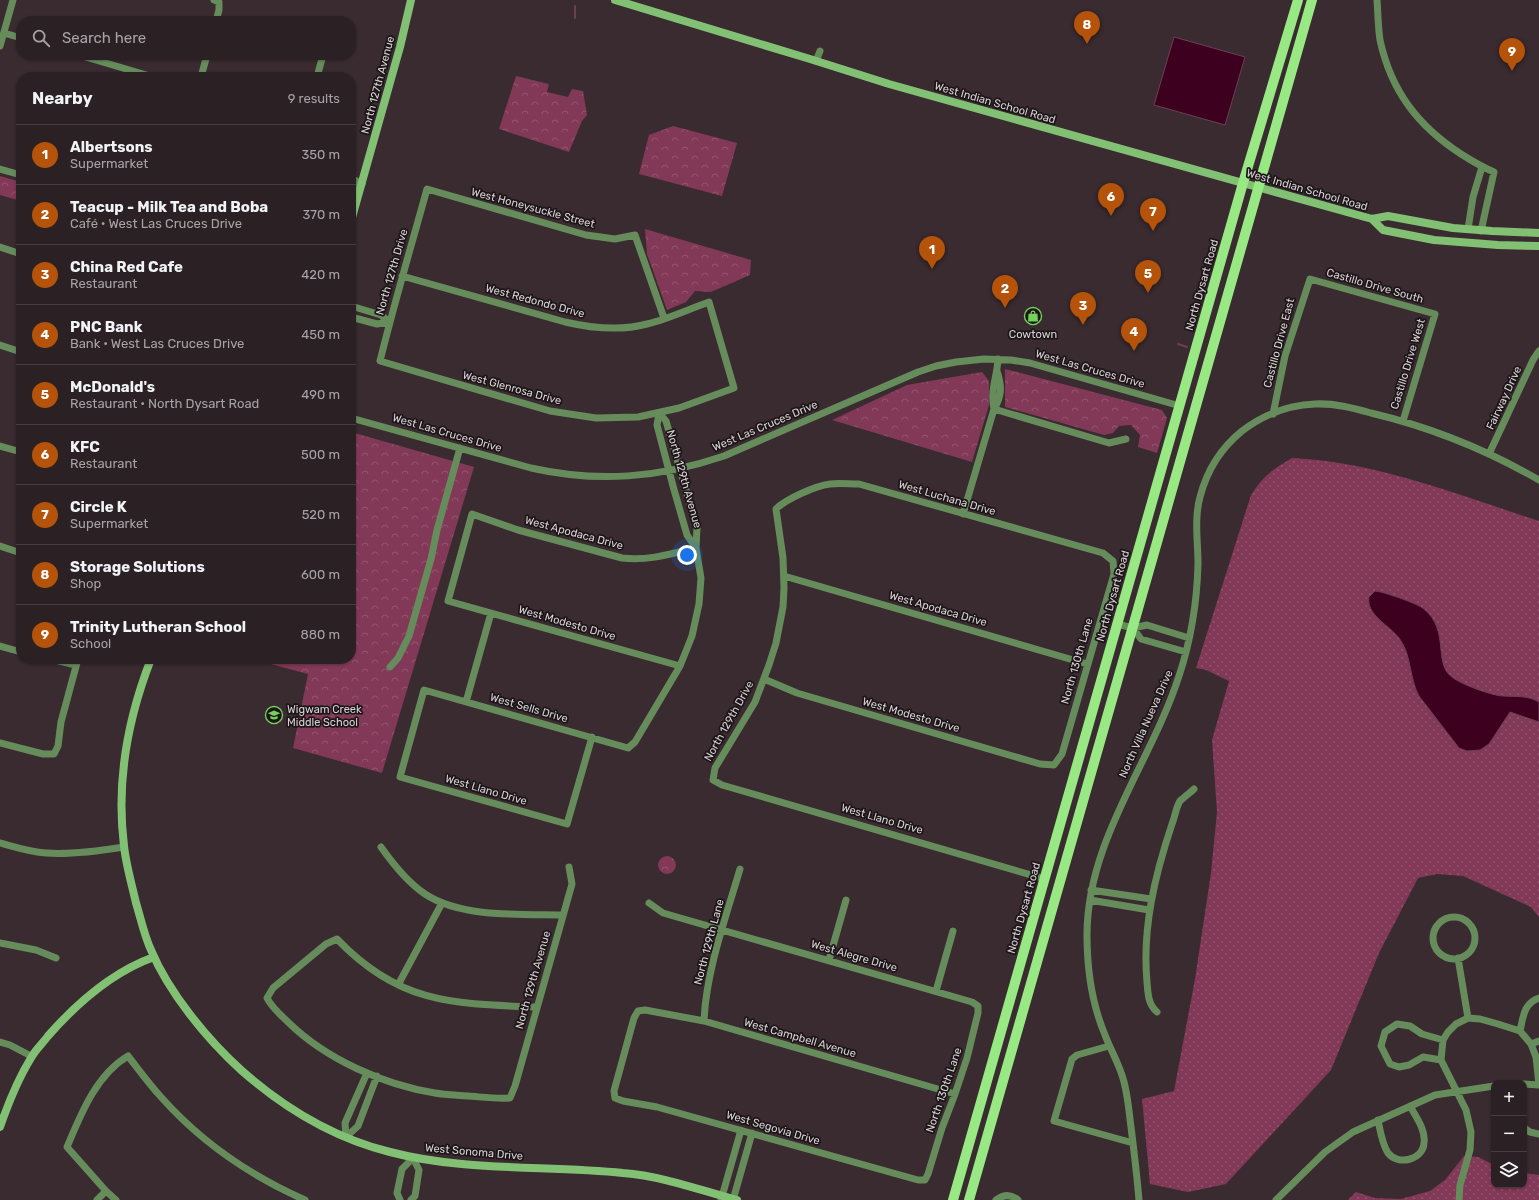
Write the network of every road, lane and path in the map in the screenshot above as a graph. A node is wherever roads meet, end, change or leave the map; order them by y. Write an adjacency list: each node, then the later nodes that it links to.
1 (13, 0): 9 (street)
2 (410, 0): 24 (street, North 127th Avenue)
3 (615, 0): 16 (street, West Indian School Road)
4 (1298, 0): 25 (main road, North Dysart Road)
5 (1312, 0): 27 (main road)
6 (1377, 0): 20 (street)
7 (217, 1): 8 (street)
8 (217, 16)
9 (4, 33): 10 (street); 11 (street)
10 (16, 37)
11 (0, 46)
12 (820, 51): 16 (street)
13 (96, 60): 17 (street)
14 (206, 60): 18 (street)
15 (322, 60): 19 (street)
16 (816, 61): 25 (street, West Indian School Road)
17 (136, 72)
18 (202, 72)
19 (318, 72)
20 (1482, 167): 31 (street); 32 (street)
21 (0, 169): 22 (street)
22 (16, 174)
23 (356, 181): 24 (street)
24 (362, 184): 26 (street); 29 (street, North 127th Avenue)
25 (1243, 184): 27 (street, West Indian School Road); 50 (main road, North Dysart Road)
26 (356, 185)
27 (1259, 188): 30 (street, West Indian School Road); 52 (main road)
28 (427, 189): 37 (street, North 127th Drive); 42 (street, West Honeysuckle Street)
29 (356, 204)
30 (1372, 219): 31 (street, West Indian School Road); 34 (street, West Indian School Road)
31 (1468, 229): 32 (street, West Indian School Road)
32 (1481, 231): 33 (street, West Indian School Road)
33 (1539, 233)
34 (1539, 246)
35 (0, 247): 36 (street)
36 (16, 252)
37 (402, 276): 42 (street, West Redondo Drive); 43 (street, North 127th Drive)
38 (1310, 278): 40 (street, Castillo Drive South); 54 (street, Castillo Drive East)
39 (356, 308): 43 (street)
40 (1435, 314): 56 (street, Castillo Drive West)
41 (356, 318): 43 (street)
42 (664, 318): 49 (street, West Redondo Drive)
43 (390, 322): 48 (street, North 127th Drive)
44 (0, 345): 45 (street)
45 (16, 350)
46 (1539, 351): 61 (street, Fairway Drive)
47 (998, 359): 50 (street, West Las Cruces Drive); 51 (street); 62 (street, West Las Cruces Drive)
48 (380, 361): 53 (street, West Glenrosa Drive)
49 (734, 388): 53 (street, West Glenrosa Drive)
50 (1180, 406): 52 (main road); 74 (main road, North Dysart Road)
51 (994, 409): 57 (street); 66 (street)
52 (1195, 410): 75 (main road)
53 (659, 413): 62 (street, North 129th Avenue); 63 (street, North 129th Avenue)
54 (1273, 414): 56 (street, North Villa Nueva Drive); 76 (street, North Villa Nueva Drive)
55 (356, 419): 59 (street, West Las Cruces Drive)
56 (1403, 421): 61 (street, North Villa Nueva Drive)
57 (1126, 439)
58 (0, 446): 60 (street)
59 (460, 448): 63 (street, West Las Cruces Drive); 84 (street)
60 (16, 451)
61 (1489, 454): 64 (street, North Villa Nueva Drive)
62 (679, 469): 63 (street, West Las Cruces Drive); 68 (street, North 129th Avenue)
63 (669, 471): 68 (street, North 129th Avenue)
64 (1539, 480)
65 (776, 509): 66 (street, West Luchana Drive); 71 (street, North 129th Drive)
66 (963, 514): 70 (street, West Luchana Drive)
67 (0, 546): 69 (street)
68 (696, 548): 72 (street, West Apodaca Drive); 83 (street, North 129th Avenue)
69 (16, 551)
70 (1113, 561): 82 (street, North 130th Lane)
71 (784, 576): 82 (street, West Apodaca Drive); 85 (street, North 129th Drive)
72 (448, 601): 73 (street, West Modesto Drive)
73 (491, 613): 83 (street, West Modesto Drive); 86 (street)
74 (1117, 624): 75 (street); 99 (main road, North Dysart Road)
75 (1133, 628): 76 (street); 79 (street); 159 (main road)
76 (1189, 638): 79 (street, North Villa Nueva Drive)
77 (0, 646): 78 (street)
78 (16, 651)
79 (1186, 652): 100 (street, North Villa Nueva Drive)
80 (76, 664): 88 (street)
81 (149, 664): 95 (street)
82 (1087, 664): 90 (street, North 130th Lane)
83 (680, 666): 89 (street, North 129th Avenue)
84 (390, 667)
85 (764, 679): 90 (street, West Modesto Drive); 92 (street, North 129th Drive)
86 (466, 702): 87 (street, West Sells Drive); 91 (street, West Sells Drive)
87 (592, 737): 89 (street, West Sells Drive); 91 (street, West Llano Drive)
88 (0, 743)
89 (628, 748)
90 (1054, 765)
91 (400, 777)
92 (713, 780): 99 (street, West Llano Drive)
93 (1194, 789): 101 (street)
94 (0, 843): 95 (street)
95 (124, 847): 111 (street, West Sonoma Drive)
96 (381, 847): 104 (street)
97 (569, 867): 107 (street, North 129th Avenue)
98 (740, 869): 108 (street, North 129th Lane)
99 (1045, 878): 158 (main road, North Dysart Road)
100 (1091, 890): 101 (street); 103 (street, North Villa Nueva Drive)
101 (1151, 899): 106 (street)
102 (846, 900): 114 (street)
103 (1090, 900): 106 (street); 128 (street, North Villa Nueva Drive)
104 (442, 903): 107 (street); 115 (street)
105 (649, 903): 108 (street, West Alegre Drive)
106 (1149, 910): 120 (street)
107 (563, 915): 119 (street, North 129th Avenue)
108 (723, 930): 114 (street, West Alegre Drive); 122 (street, North 129th Lane)
109 (953, 931): 116 (street)
110 (0, 943): 112 (street)
111 (154, 957): 129 (street); 146 (street, West Sonoma Drive)
112 (56, 958)
113 (1458, 958): 113 (street); 121 (street)
114 (829, 960): 116 (street, West Alegre Drive)
115 (398, 986): 119 (street); 131 (street)
116 (936, 991): 118 (street, West Alegre Drive)
117 (1539, 998): 123 (street)
118 (978, 1006): 137 (street, North 130th Lane)
119 (537, 1007): 132 (street, North 129th Avenue)
120 (1157, 1012)
121 (1468, 1018): 123 (street); 124 (street)
122 (704, 1021): 137 (street, West Campbell Avenue); 138 (street, West Campbell Avenue)
123 (1520, 1031): 127 (street)
124 (1443, 1040): 130 (street); 130 (street)
125 (1539, 1041): 127 (street)
126 (0, 1042): 129 (street)
127 (1531, 1044): 134 (street)
128 (1109, 1046): 147 (street, North Villa Nueva Drive); 147 (street)
129 (31, 1056): 141 (street)
130 (1441, 1060): 136 (street)
131 (367, 1073): 132 (street); 146 (street)
132 (377, 1076): 146 (street)
133 (1527, 1084): 134 (street)
134 (1539, 1085)
135 (1491, 1086): 136 (street)
136 (1455, 1091): 139 (street); 164 (street)
137 (955, 1094): 149 (street, North 130th Lane)
138 (615, 1098): 142 (street, West Segovia Drive)
139 (1410, 1106): 140 (street); 140 (street)
140 (1378, 1120): 163 (street)
141 (0, 1127)
142 (741, 1130): 144 (street, West Segovia Drive); 151 (street)
143 (1527, 1130): 145 (street)
144 (752, 1134): 149 (street, West Segovia Drive); 157 (street)
145 (1539, 1134)
146 (346, 1137): 148 (street, West Sonoma Drive)
147 (1133, 1143): 162 (street, North Villa Nueva Drive)
148 (413, 1158): 151 (street, West Sonoma Drive); 155 (street); 156 (street)
149 (925, 1180)
150 (106, 1191): 152 (street); 153 (street); 154 (street)
151 (722, 1198): 157 (street, West Sonoma Drive)
152 (97, 1200)
153 (116, 1200)
154 (305, 1200)
155 (400, 1200)
156 (411, 1200)
157 (734, 1200)
158 (953, 1200)
159 (970, 1200)
160 (996, 1200): 161 (street)
161 (1018, 1200)
162 (1139, 1200)
163 (1276, 1200)
164 (1459, 1200)

